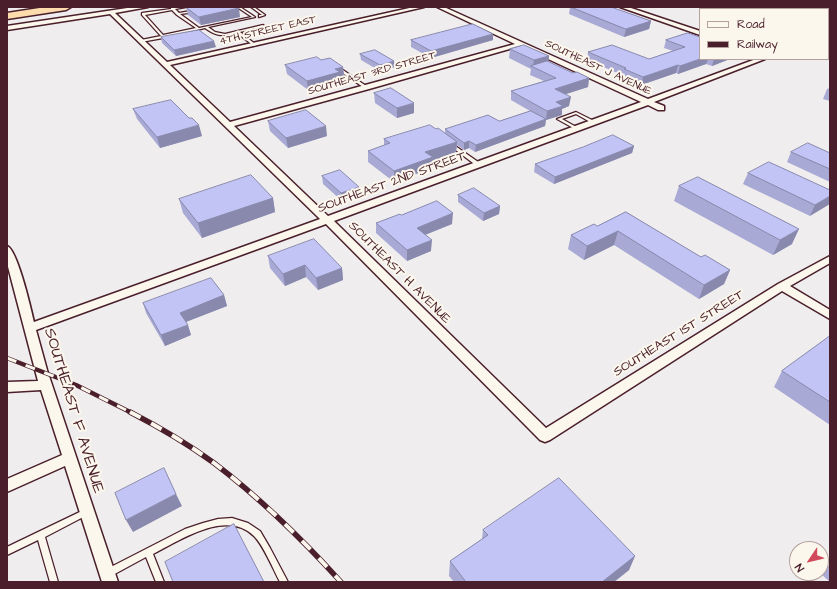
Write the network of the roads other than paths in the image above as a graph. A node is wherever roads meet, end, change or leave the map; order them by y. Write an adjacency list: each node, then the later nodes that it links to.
1 (30, 7): 11 (highway)
2 (66, 7): 15 (highway)
3 (145, 7): 13 (street)
4 (185, 7): 10 (lane)
5 (238, 7): 17 (lane)
6 (252, 7): 16 (lane)
7 (421, 7): 28 (street, 4TH STREET EAST)
8 (440, 7): 27 (street, SOUTHEAST J AVENUE)
9 (623, 7): 24 (street)
10 (172, 8): 14 (lane); 25 (lane)
11 (7, 10)
12 (202, 10): 14 (lane)
13 (111, 12): 20 (street); 26 (street, SOUTHEAST H AVENUE)
14 (178, 14): 22 (lane)
15 (7, 16)
16 (260, 16): 17 (lane); 18 (lane)
17 (254, 17): 21 (lane)
18 (266, 20)
19 (263, 26): 23 (lane)
20 (7, 28)
21 (206, 28): 22 (lane); 23 (lane)
22 (199, 29): 25 (lane)
23 (238, 32): 28 (lane)
24 (699, 33)
25 (163, 37): 26 (lane)
26 (142, 41): 30 (street, SOUTHEAST H AVENUE)
27 (521, 44): 32 (street, SOUTHEAST 3RD STREET); 33 (street, SOUTHEAST J AVENUE)
28 (254, 45): 30 (street, 4TH STREET EAST)
29 (759, 60): 33 (street, SOUTHEAST 2ND STREET)
30 (167, 64): 36 (street, SOUTHEAST H AVENUE)
31 (335, 66): 32 (lane)
32 (367, 88): 36 (street, SOUTHEAST 3RD STREET)
33 (647, 102): 34 (street, SOUTHEAST J AVENUE); 35 (street, SOUTHEAST 2ND STREET)
34 (661, 108)
35 (593, 122): 37 (street, SOUTHEAST 2ND STREET); 37 (lane)
36 (229, 124): 40 (street, SOUTHEAST H AVENUE)
37 (577, 129): 39 (street, SOUTHEAST 2ND STREET)
38 (447, 141): 39 (lane)
39 (479, 165): 40 (street, SOUTHEAST 2ND STREET)
40 (327, 220): 45 (street, SOUTHEAST 2ND STREET); 48 (street, SOUTHEAST H AVENUE)
41 (7, 249): 45 (street, SOUTHEAST F AVENUE)
42 (830, 259): 43 (street, SOUTHEAST 1ST STREET)
43 (782, 286): 44 (street); 48 (street, SOUTHEAST 1ST STREET)
44 (830, 315)
45 (30, 328): 46 (street, SOUTHEAST F AVENUE)
46 (45, 385): 47 (street); 49 (street, SOUTHEAST F AVENUE)
47 (7, 387)
48 (545, 436)
49 (69, 458): 50 (street); 51 (street, SOUTHEAST F AVENUE)
50 (7, 486)
51 (87, 512): 52 (lane); 55 (street, SOUTHEAST F AVENUE)
52 (41, 534): 53 (lane); 56 (lane)
53 (7, 551)
54 (148, 552): 55 (lane); 57 (lane); 58 (lane)
55 (109, 578)
56 (54, 582)
57 (160, 582)
58 (284, 582)

